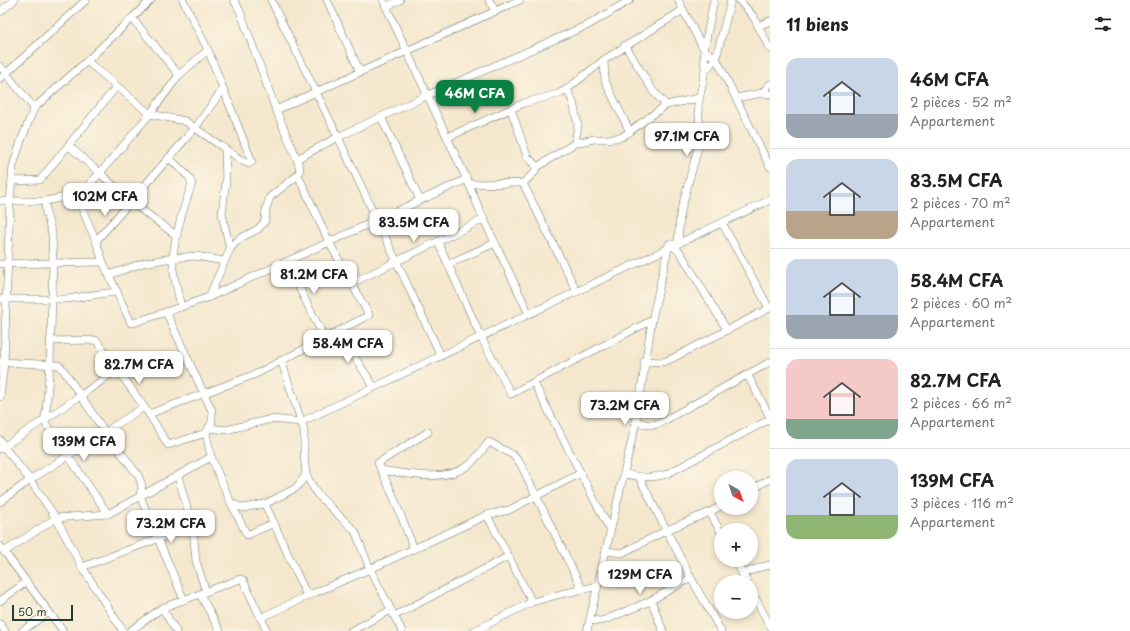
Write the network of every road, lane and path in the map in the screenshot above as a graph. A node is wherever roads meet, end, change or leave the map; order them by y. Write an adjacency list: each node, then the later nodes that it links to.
1 (14, 0): 19 (street)
2 (86, 0): 34 (street)
3 (151, 0): 20 (street)
4 (183, 0): 25 (street)
5 (234, 0): 50 (street)
6 (272, 0): 41 (street)
7 (327, 0): 32 (street)
8 (400, 0): 16 (street)
9 (489, 0): 18 (street)
10 (520, 0): 18 (street)
11 (630, 0): 44 (street)
12 (678, 0): 17 (street)
13 (714, 0): 26 (street)
14 (731, 0): 28 (street)
15 (739, 0): 22 (street)
16 (385, 3): 27 (street)
17 (683, 10): 23 (street); 26 (street)
18 (495, 11): 27 (street)
19 (0, 12)
20 (132, 18): 30 (street); 35 (street)
21 (770, 21): 22 (street)
22 (758, 26): 24 (street)
23 (625, 46): 29 (street); 47 (street)
24 (770, 49)
25 (208, 50): 35 (street); 39 (street)
26 (704, 50): 28 (street); 33 (street)
27 (407, 51): 32 (street); 44 (street)
28 (716, 58): 33 (street); 46 (street)
29 (604, 60): 40 (street); 54 (street)
30 (88, 61): 38 (street); 48 (street)
31 (0, 66): 34 (street)
32 (360, 72): 41 (street)
33 (705, 72): 45 (street)
34 (6, 73): 36 (street); 48 (street)
35 (179, 75): 51 (street)
36 (0, 79)
37 (770, 84): 42 (street)
38 (116, 86): 51 (street); 58 (street)
39 (223, 89): 53 (street); 59 (street)
40 (568, 89): 49 (street); 57 (street)
41 (315, 92): 50 (street); 55 (street)
42 (762, 93): 43 (street); 46 (street)
43 (770, 94)
44 (428, 95): 52 (street); 56 (street)
45 (699, 98): 47 (street); 84 (street)
46 (736, 98): 63 (street)
47 (666, 105): 54 (street)
48 (34, 108): 67 (street)
49 (511, 109): 56 (street); 62 (street)
50 (276, 110): 61 (street)
51 (150, 114): 53 (street); 64 (street)
52 (381, 117): 55 (street); 70 (street)
53 (195, 128): 59 (street); 60 (street)
54 (630, 132): 57 (street)
55 (338, 137): 61 (street); 77 (street)
56 (448, 137): 66 (street)
57 (575, 143): 62 (street)
58 (69, 146): 64 (street); 67 (street)
59 (225, 149): 85 (street)
60 (169, 158): 75 (street); 79 (street)
61 (297, 159): 65 (street)
62 (537, 167): 68 (street)
63 (770, 167)
64 (100, 173): 69 (street); 75 (street)
65 (298, 175): 81 (street); 85 (street)
66 (468, 181): 68 (street); 70 (street); 76 (street)
67 (12, 182): 74 (street)
68 (522, 183): 98 (street)
69 (76, 196): 73 (street); 80 (street)
70 (420, 200): 77 (street)
71 (770, 200): 78 (street)
72 (0, 201): 74 (street)
73 (45, 201): 74 (street); 91 (street)
74 (10, 202): 93 (street)
75 (131, 202): 79 (street); 80 (street)
76 (484, 219): 82 (street); 83 (street)
77 (377, 220): 81 (street); 88 (street)
78 (722, 223): 84 (street); 103 (street)
79 (177, 236): 86 (street)
80 (96, 241): 89 (street)
81 (329, 242): 90 (street); 96 (street)
82 (438, 242): 88 (street); 94 (street)
83 (495, 243): 94 (street); 105 (street)
84 (672, 246): 98 (street); 106 (street); 107 (street)
85 (230, 249): 87 (street)
86 (173, 258): 87 (street); 95 (street); 102 (street)
87 (224, 260): 99 (street)
88 (396, 261): 96 (street); 113 (street)
89 (103, 262): 91 (street); 95 (street)
90 (286, 262): 99 (street); 109 (street)
91 (53, 263): 93 (street); 101 (street)
92 (0, 264): 93 (street)
93 (8, 264): 100 (street)
94 (448, 264): 110 (street)
95 (109, 275): 97 (street)
96 (352, 282): 108 (street)
97 (117, 292): 101 (street); 104 (street)
98 (577, 292): 105 (street)
99 (209, 297): 102 (street)
100 (3, 298): 101 (street); 116 (street)
101 (51, 299): 111 (street)
102 (181, 307): 104 (street)
103 (770, 308): 107 (street)
104 (166, 312): 112 (street)
105 (529, 314): 110 (street)
106 (652, 320): 115 (street); 121 (street)
107 (727, 330): 115 (street)
108 (338, 331): 109 (street); 122 (street)
109 (324, 337): 114 (street)
110 (481, 337): 113 (street); 121 (street)
111 (50, 340): 118 (street); 119 (street)
112 (185, 353): 119 (street); 123 (street)
113 (441, 356): 122 (street)
114 (281, 360): 123 (street); 131 (street)
115 (644, 361): 132 (street)
116 (2, 362): 118 (street); 125 (street)
117 (770, 362): 120 (street)
118 (50, 364): 124 (street); 130 (street)
119 (117, 370): 124 (street); 126 (street)
120 (747, 374): 127 (street); 132 (street)
121 (534, 383): 141 (street)
122 (374, 388): 131 (street)
123 (204, 394): 128 (street); 133 (street)
124 (80, 396): 130 (street); 134 (street)
125 (0, 397)
126 (144, 407): 128 (street); 134 (street)
127 (768, 408): 129 (street)
128 (149, 414): 133 (street)
129 (770, 418): 145 (street)
130 (44, 421): 137 (street); 138 (street)
131 (301, 422): 133 (street); 143 (street)
132 (636, 422): 142 (street)
133 (208, 431): 139 (street)
134 (105, 432): 138 (street); 149 (street)
135 (428, 432): 140 (street)
136 (0, 440): 137 (street)
137 (2, 448): 147 (street)
138 (69, 456): 147 (street); 156 (street)
139 (211, 457): 144 (street); 152 (street)
140 (381, 470): 150 (street); 166 (street)
141 (581, 473): 150 (street); 162 (street)
142 (624, 474): 145 (street); 162 (street)
143 (306, 475): 153 (street); 172 (street)
144 (178, 476): 149 (street); 161 (street)
145 (639, 477): 163 (street)
146 (770, 479): 148 (street)
147 (30, 480): 151 (street); 158 (street)
148 (758, 486)
149 (140, 496): 156 (street); 164 (street)
150 (536, 496): 157 (street); 177 (street)
151 (0, 502)
152 (231, 503): 153 (street); 159 (street)
153 (265, 504): 159 (street)
154 (714, 510): 155 (street)
155 (710, 512): 160 (street); 163 (street)
156 (108, 514): 158 (street)
157 (487, 515): 166 (street); 168 (street)
158 (56, 518): 165 (street); 170 (street)
159 (274, 523): 179 (street)
160 (716, 523)
161 (192, 526): 164 (street); 178 (street)
162 (610, 530): 167 (street)
163 (667, 530): 167 (street); 174 (street)
164 (158, 539): 170 (street); 180 (street)
165 (1, 549): 175 (street)
166 (414, 549): 172 (street)
167 (606, 551): 176 (street)
168 (509, 556): 183 (street); 187 (street)
169 (770, 565): 173 (street)
170 (82, 567): 196 (street)
171 (738, 567): 173 (street)
172 (370, 569): 179 (street); 187 (street)
173 (742, 574)
174 (691, 578): 181 (street); 206 (street)
175 (26, 582): 182 (street); 186 (street)
176 (598, 586): 177 (street); 189 (street)
177 (582, 589): 183 (street)
178 (203, 593): 180 (street); 188 (street); 199 (street)
179 (307, 596): 188 (street)
180 (184, 600): 185 (street)
181 (651, 600): 189 (street); 205 (street)
182 (0, 601)
183 (532, 602): 203 (street)
184 (758, 603): 191 (street)
185 (162, 608): 197 (street); 198 (street)
186 (49, 612): 194 (street); 195 (street)
187 (393, 614): 201 (street); 202 (street)
188 (260, 618): 200 (street)
189 (590, 620): 204 (street)
190 (0, 624): 193 (street)
191 (770, 626)
192 (770, 629): 207 (street)
193 (5, 631)
194 (22, 631)
195 (63, 631)
196 (123, 631)
197 (130, 631)
198 (176, 631)
199 (220, 631)
200 (267, 631)
201 (350, 631)
202 (402, 631)
203 (474, 631)
204 (587, 631)
205 (663, 631)
206 (721, 631)
207 (764, 631)

